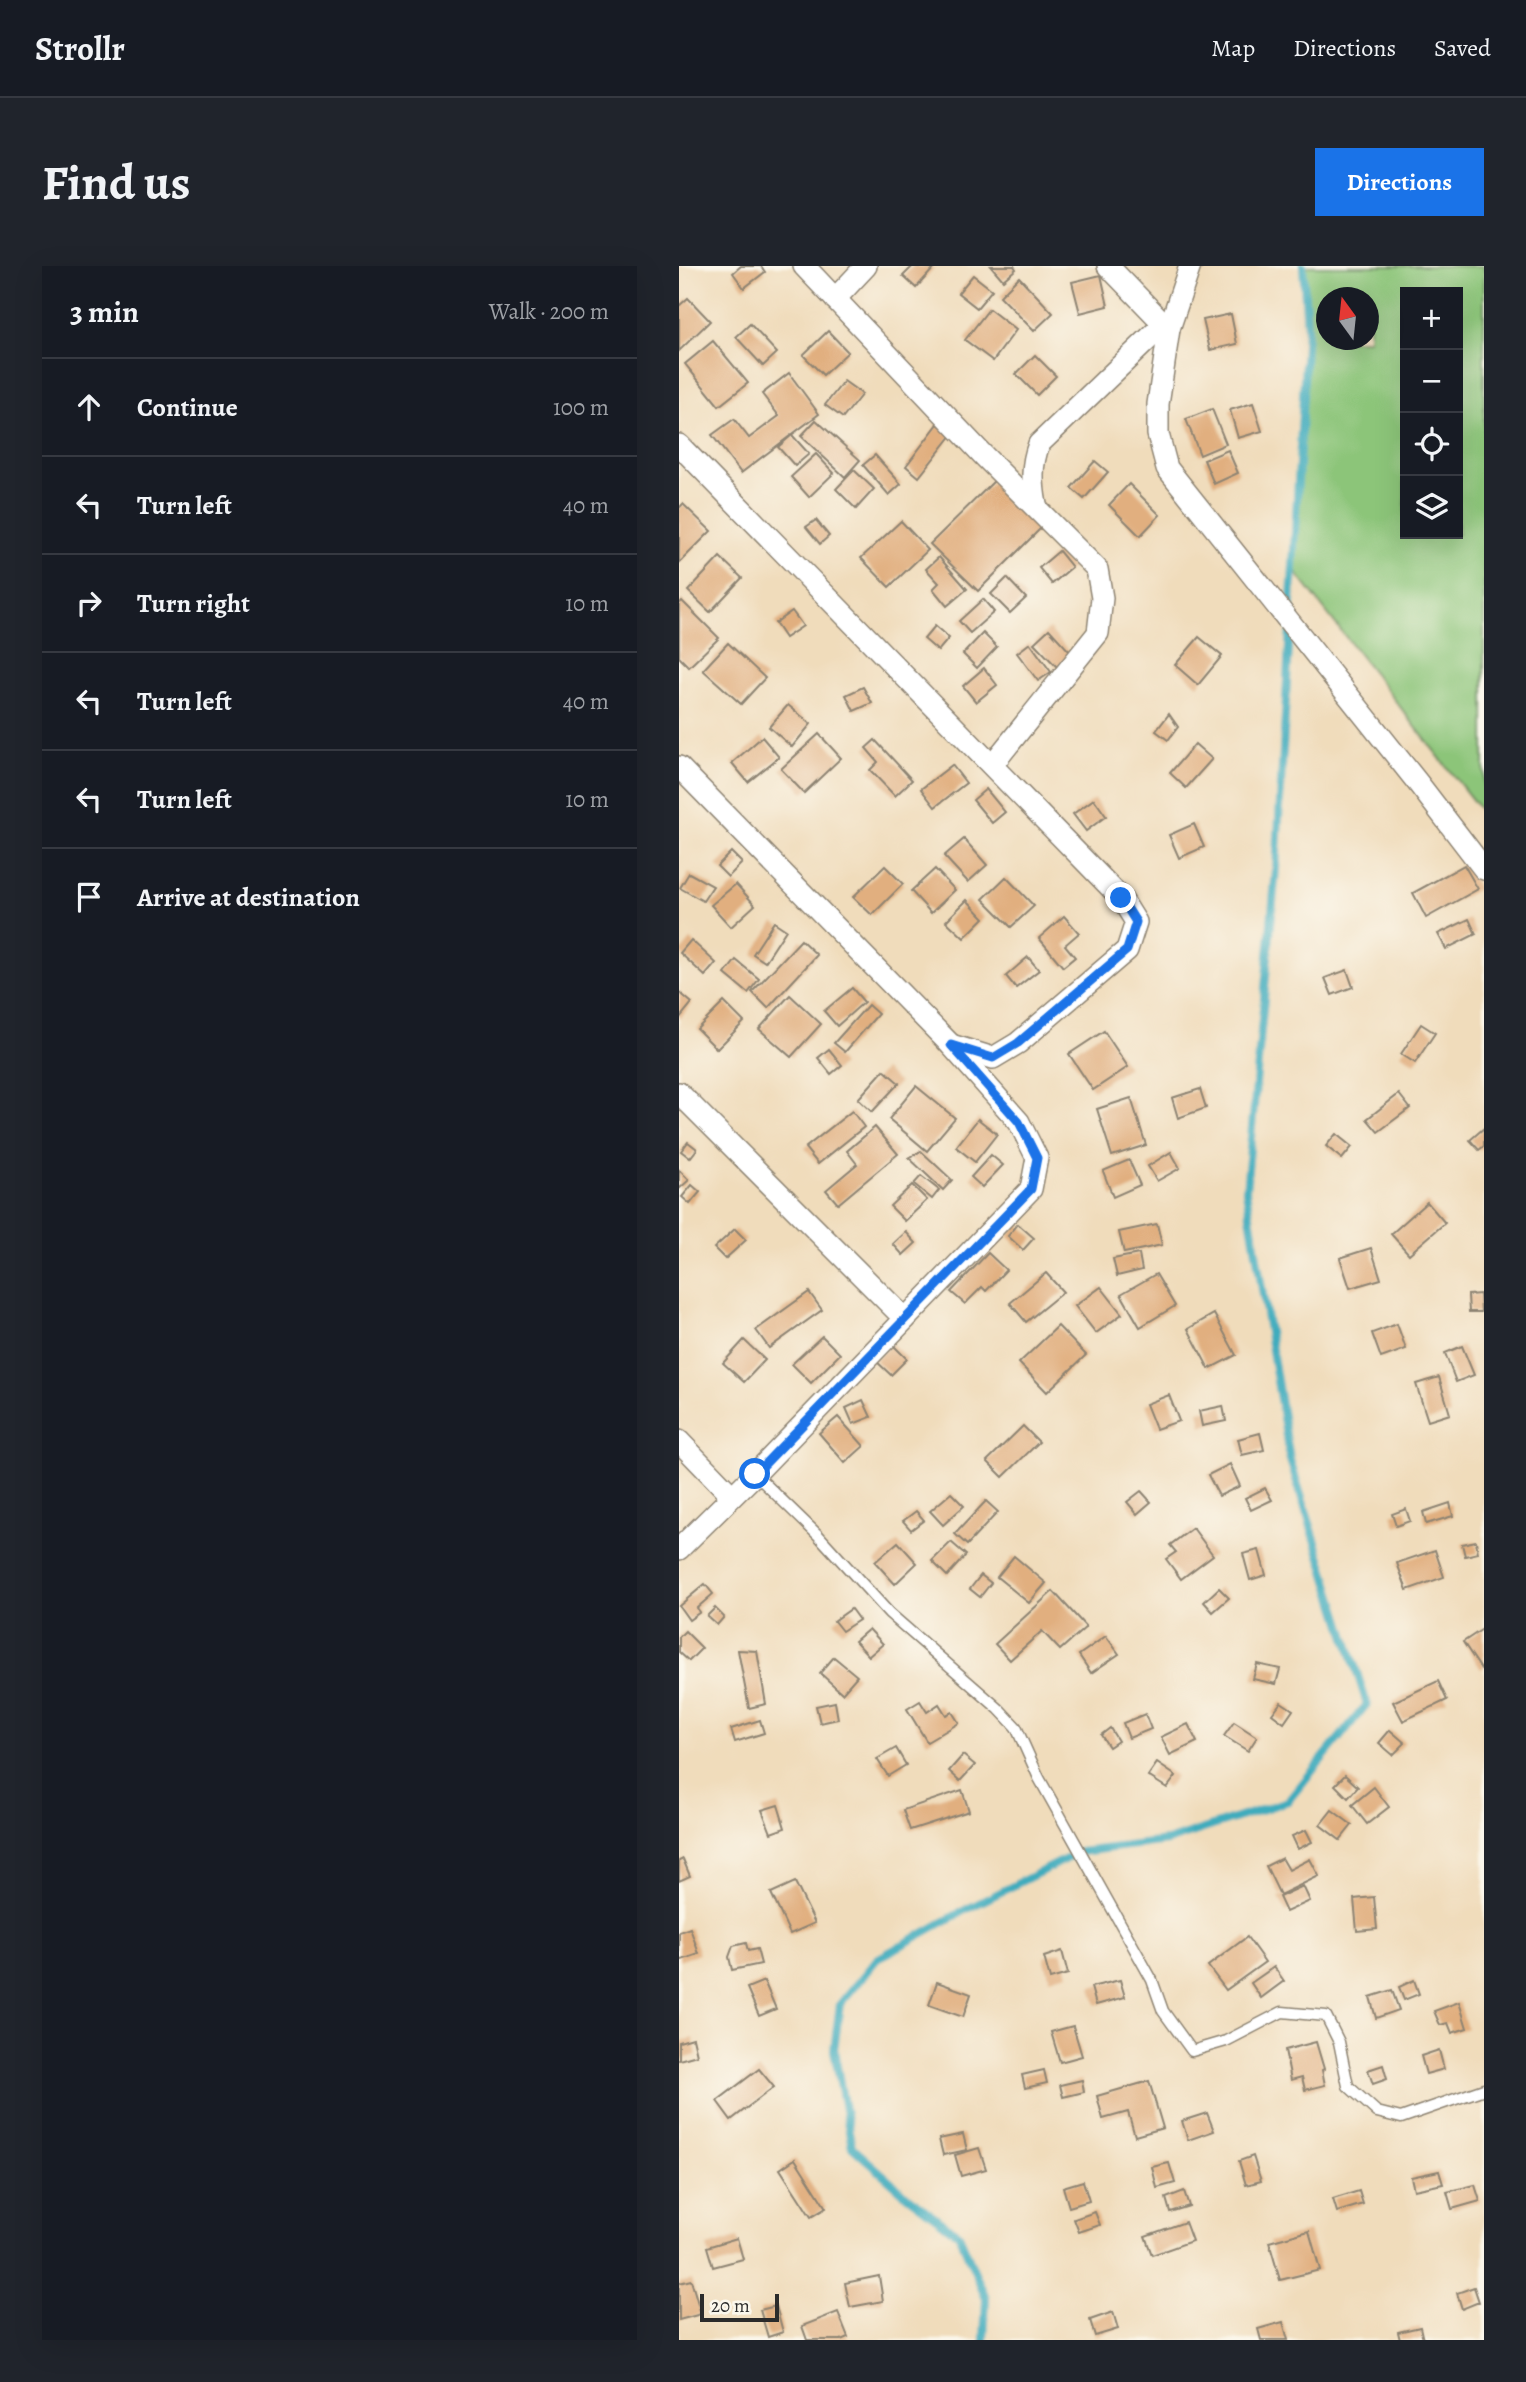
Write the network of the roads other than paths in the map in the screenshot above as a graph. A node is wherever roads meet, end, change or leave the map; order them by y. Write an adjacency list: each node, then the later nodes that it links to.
1 (804, 266): 5 (street)
2 (866, 266): 5 (street)
3 (1108, 266): 6 (street)
4 (1189, 266): 6 (street)
5 (835, 299): 8 (street)
6 (1167, 326): 8 (street); 11 (street)
7 (683, 458): 9 (street)
8 (1036, 505): 9 (street)
9 (992, 765): 12 (street)
10 (679, 767): 12 (street)
11 (1484, 869)
12 (951, 1045): 14 (street)
13 (679, 1093): 14 (street)
14 (905, 1319): 16 (street)
15 (679, 1441): 17 (street)
16 (755, 1474): 17 (street); 19 (lane)
17 (732, 1496): 18 (street)
18 (679, 1549)
19 (1484, 2088)

